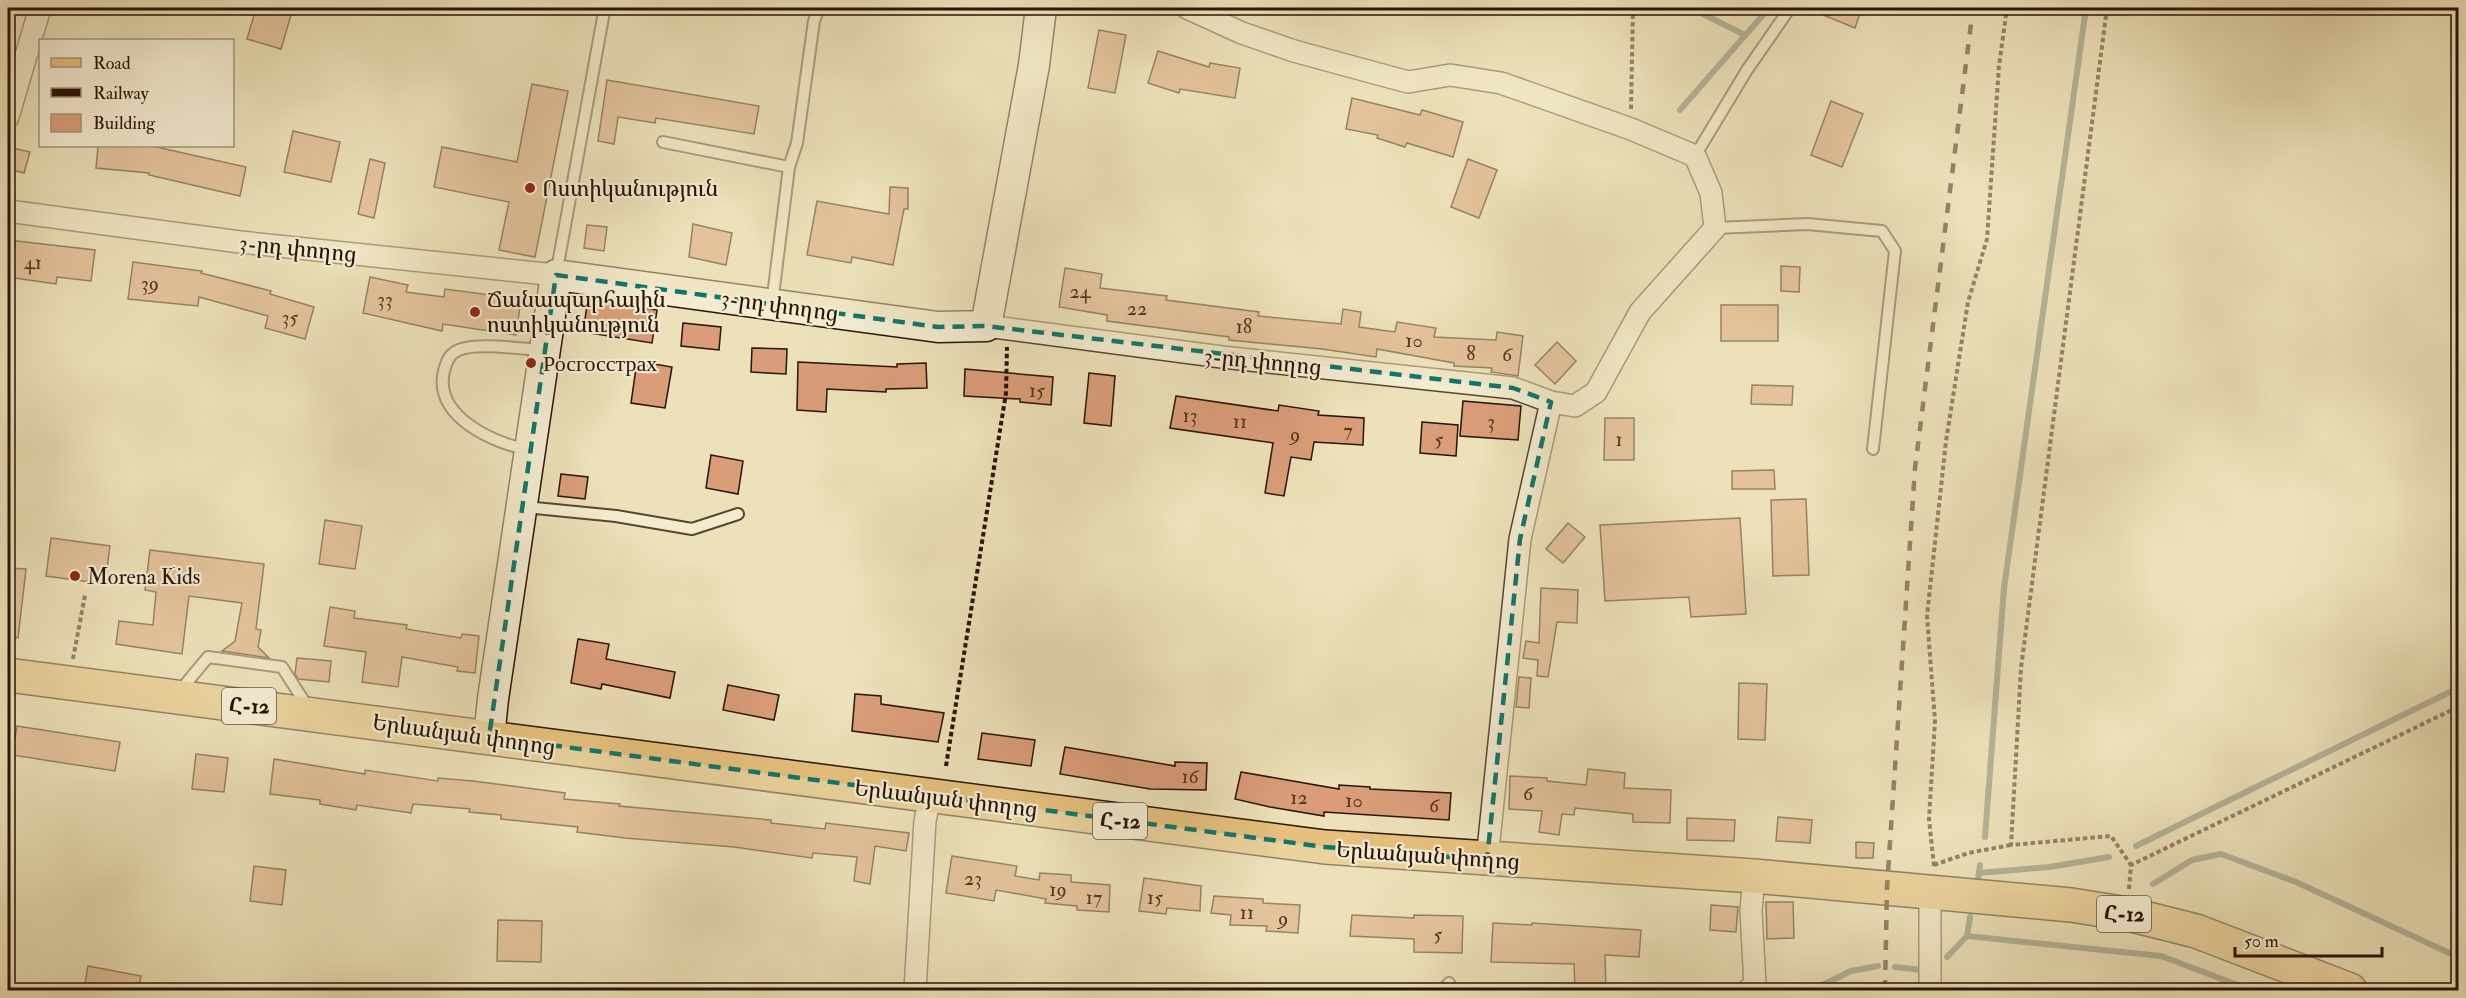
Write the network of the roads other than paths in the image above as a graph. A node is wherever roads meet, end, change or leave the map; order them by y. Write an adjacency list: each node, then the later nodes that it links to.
1 (40, 8): 7 (street)
2 (819, 8): 10 (lane)
3 (1041, 8): 15 (street)
4 (1187, 8): 9 (street)
5 (1790, 8): 9 (lane)
6 (604, 12): 13 (lane)
7 (8, 117)
8 (663, 142): 10 (lane)
9 (1695, 156): 12 (street)
10 (789, 167): 14 (lane)
11 (8, 211): 13 (street, 3-րդ փողոց)
12 (1714, 228): 17 (street, 3-րդ փողոց); 19 (lane)
13 (556, 275): 14 (street, 3-րդ փողոց); 16 (street)
14 (772, 304): 15 (street, 3-րդ փողոց)
15 (997, 327): 17 (street, 3-րդ փողոց)
16 (545, 350): 18 (street); 18 (lane)
17 (1551, 402): 27 (street)
18 (530, 450): 20 (street)
19 (1873, 450)
20 (522, 507): 21 (lane); 25 (street)
21 (738, 513)
22 (8, 675): 23 (main road, Երևանյան փողոց / Հ-12)
23 (175, 696): 24 (main road, Երևանյան փողոց / Հ-12); 24 (lane)
24 (313, 714): 25 (main road, Երևանյան փողոց / Հ-12)
25 (489, 737): 26 (main road, Երևանյան փողոց / Հ-12)
26 (930, 796): 27 (main road, Երևանյան փողոց / Հ-12); 30 (street)
27 (1487, 860): 28 (main road, Երևանյան փողոց / Հ-12)
28 (1754, 876): 29 (main road, Երևանյան փողոց / Հ-12); 31 (street)
29 (1932, 878): 32 (street); 33 (main road, Հ-12)
30 (915, 990)
31 (1748, 990)
32 (1930, 990)
33 (2350, 990)

